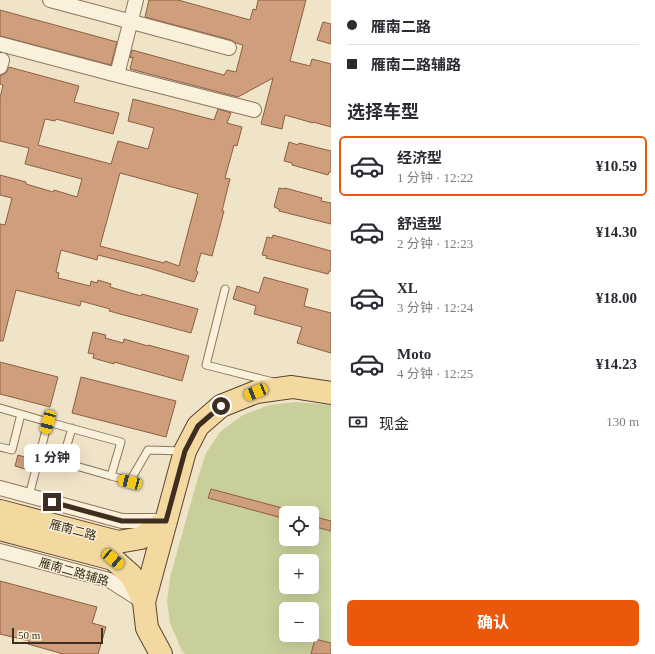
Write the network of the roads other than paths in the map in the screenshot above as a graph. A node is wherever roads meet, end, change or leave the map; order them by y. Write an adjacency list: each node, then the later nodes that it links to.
1 (50, 0): 3 (street)
2 (136, 0): 3 (street)
3 (131, 22): 5 (street); 6 (street)
4 (0, 44): 6 (street)
5 (229, 48)
6 (117, 75): 7 (street)
7 (254, 110)
8 (225, 290): 9 (lane)
9 (292, 387): 10 (main road, 雁南二路); 16 (main road, 雁南二路)
10 (331, 393)
11 (0, 408): 12 (lane)
12 (21, 414): 13 (lane); 15 (lane)
13 (48, 422): 14 (lane); 19 (lane)
14 (72, 428): 17 (lane); 17 (lane)
15 (0, 447)
16 (185, 451): 17 (lane); 21 (main road, 雁南二路)
17 (111, 476)
18 (0, 488): 19 (street)
19 (29, 496): 21 (street)
20 (0, 511): 21 (main road, 雁南二路)
21 (166, 521): 24 (main road, 雁南二路)
22 (0, 529): 24 (main road, 雁南二路)
23 (0, 551): 24 (street, 雁南二路辅路)
24 (144, 602): 25 (main road, 雁南二路)
25 (162, 654)

